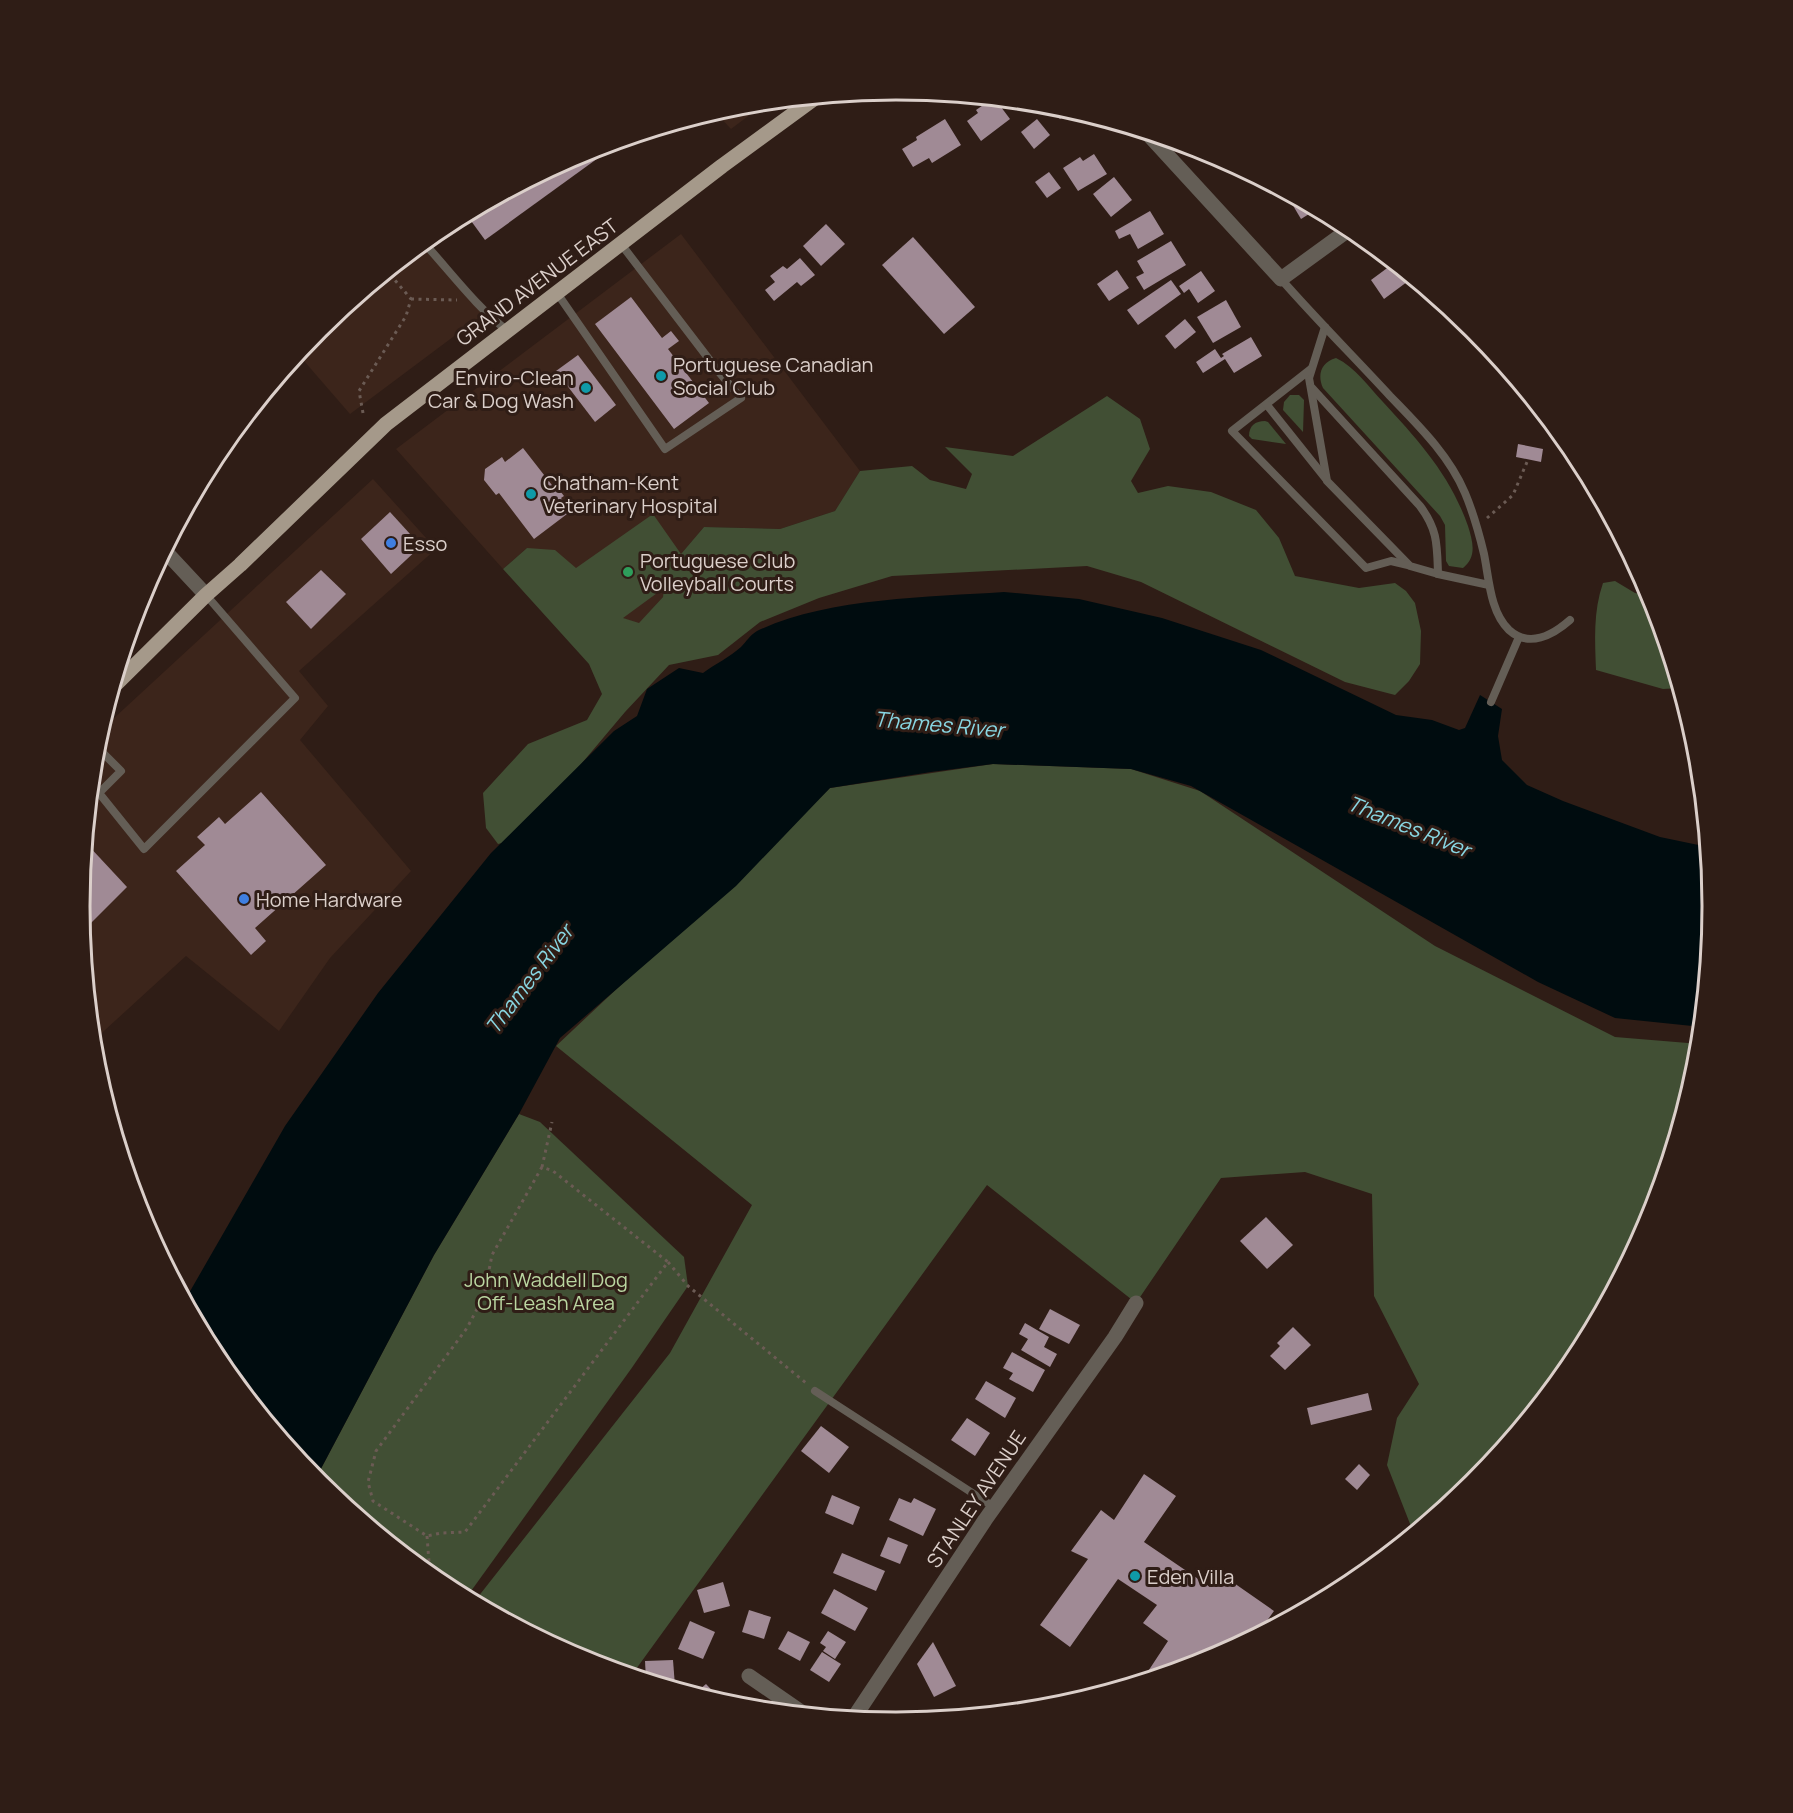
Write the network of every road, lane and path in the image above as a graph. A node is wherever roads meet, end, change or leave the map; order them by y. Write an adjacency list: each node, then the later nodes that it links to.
1 (804, 106): 4 (main road, GRAND AVENUE EAST)
2 (1156, 143): 7 (street)
3 (1343, 235): 7 (street)
4 (621, 244): 8 (main road, GRAND AVENUE EAST); 8 (lane)
5 (430, 249): 10 (lane)
6 (393, 278): 9 (path)
7 (1281, 279): 11 (lane)
8 (557, 293): 12 (main road, GRAND AVENUE EAST)
9 (411, 299): 10 (path); 16 (path)
10 (476, 300): 12 (lane)
11 (1325, 327): 13 (lane); 19 (lane)
12 (507, 330): 24 (main road, GRAND AVENUE EAST)
13 (1312, 368): 14 (lane); 15 (lane)
14 (1311, 388): 18 (lane); 22 (lane)
15 (1267, 405): 18 (lane); 21 (lane)
16 (363, 413)
17 (1527, 462): 19 (path)
18 (1328, 481): 21 (lane)
19 (1477, 527): 23 (lane)
20 (170, 556): 24 (street)
21 (1410, 566): 22 (lane)
22 (1438, 574): 23 (lane)
23 (1489, 585): 26 (lane)
24 (207, 595): 27 (main road, GRAND AVENUE EAST); 29 (lane)
25 (1570, 620): 26 (lane)
26 (1519, 637): 28 (lane)
27 (124, 676)
28 (1491, 702)
29 (104, 754)
30 (552, 1122): 31 (path)
31 (542, 1167): 32 (path); 36 (path)
32 (668, 1262): 34 (path); 36 (path)
33 (1136, 1303): 35 (street, STANLEY AVENUE)
34 (815, 1391): 35 (lane)
35 (994, 1507): 40 (street, STANLEY AVENUE)
36 (427, 1536): 37 (path)
37 (429, 1563)
38 (749, 1676): 39 (street)
39 (793, 1706)
40 (858, 1712)

